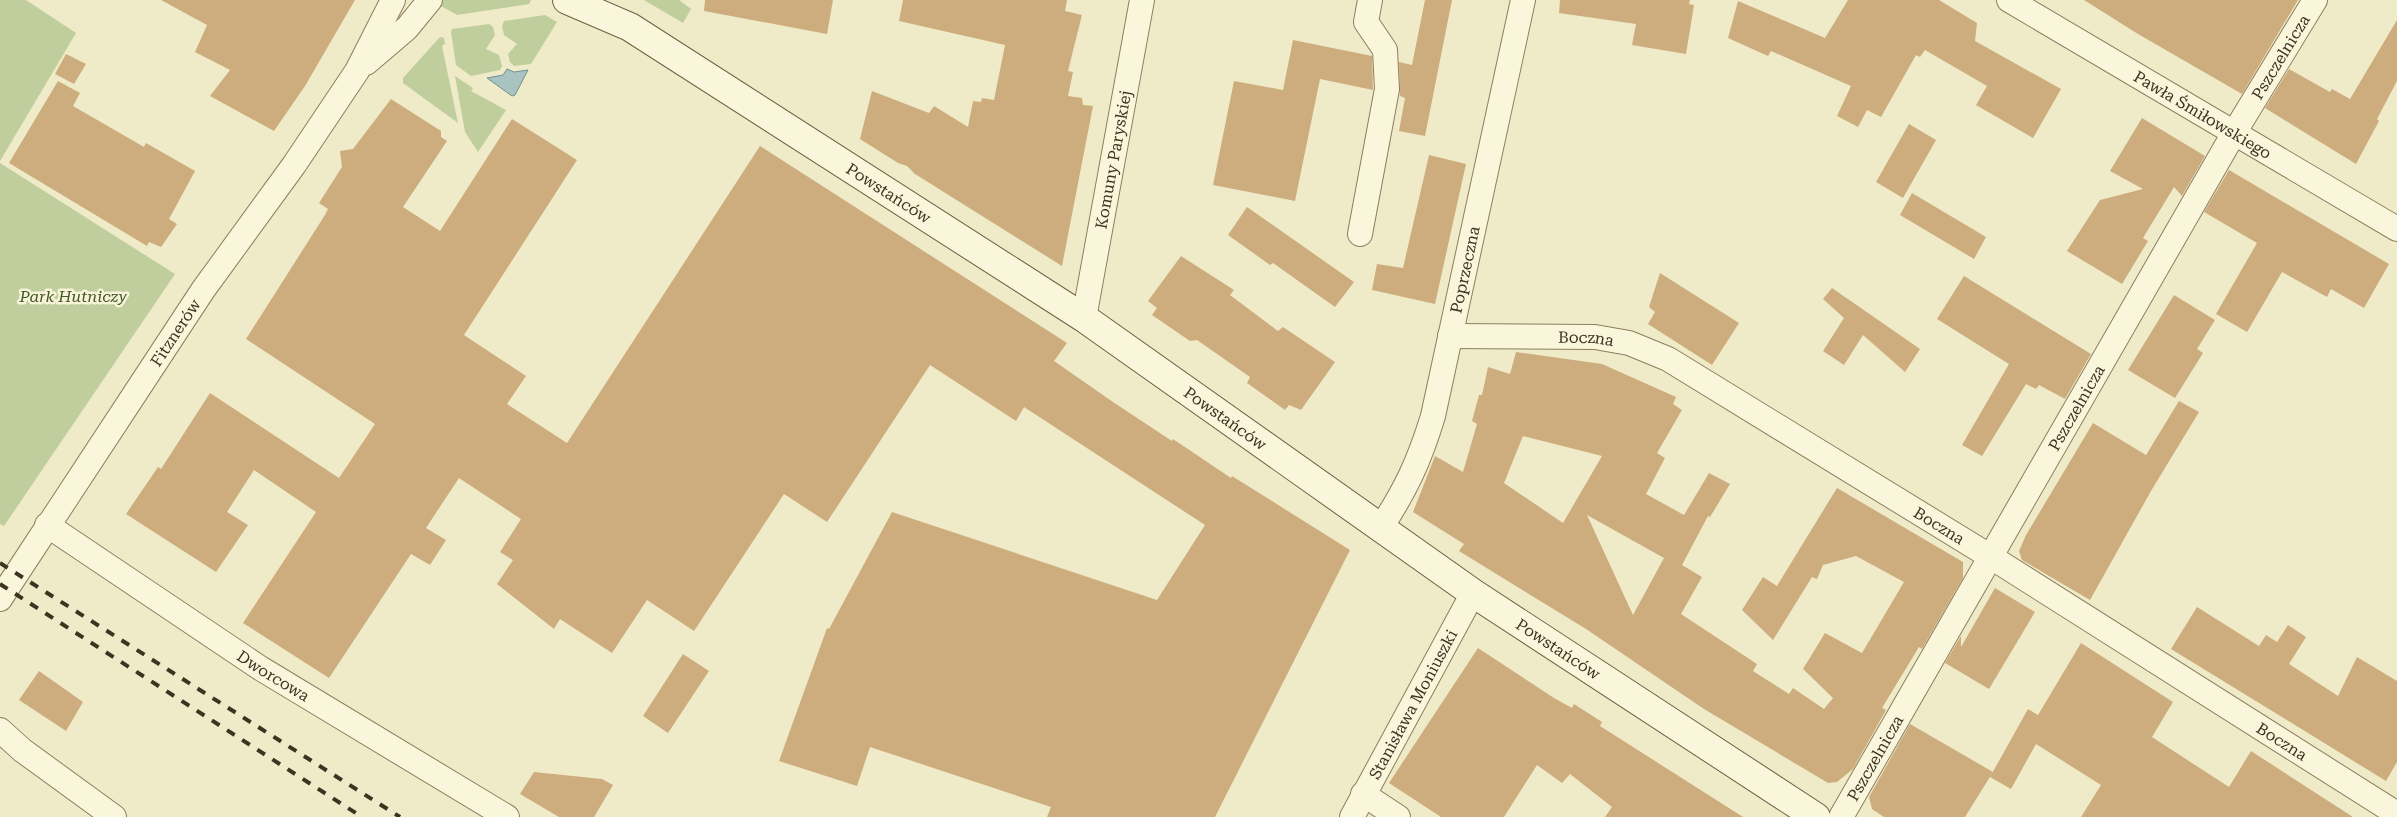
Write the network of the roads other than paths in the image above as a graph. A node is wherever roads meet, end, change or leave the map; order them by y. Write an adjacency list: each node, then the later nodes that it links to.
1 (394, 0): 11 (street, Fitznerów)
2 (430, 0): 11 (street, Fitznerów)
3 (568, 0): 10 (street, Powstańców)
4 (602, 0): 10 (street, Powstańców)
5 (1142, 0): 15 (street, Komuny Paryskiej)
6 (1370, 0): 14 (street)
7 (1523, 0): 16 (street, Poprzeczna)
8 (2009, 0): 12 (street, Pawła Śmiłowskiego)
9 (2315, 0): 12 (street, Pszczelnicza)
10 (630, 27): 15 (street, Powstańców)
11 (357, 71): 17 (street, Fitznerów)
12 (2234, 133): 13 (street, Pawła Śmiłowskiego); 19 (street, Pszczelnicza)
13 (2397, 229)
14 (1360, 234)
15 (1084, 318): 18 (street, Powstańców)
16 (1450, 336): 18 (street, Poprzeczna); 19 (street, Boczna)
17 (47, 525): 21 (street, Fitznerów); 26 (street, Dworcowa)
18 (1380, 529): 20 (street, Powstańców)
19 (1991, 557): 24 (street, Boczna); 30 (street, Pszczelnicza)
20 (1473, 593): 23 (street, Stanisława Moniuszki); 29 (street, Powstańców)
21 (0, 599)
22 (0, 730): 25 (street)
23 (1363, 794): 27 (street, Stanisława Moniuszki); 28 (street)
24 (2397, 814)
25 (114, 817)
26 (507, 817)
27 (1352, 817)
28 (1398, 817)
29 (1816, 817)
30 (1841, 817)

